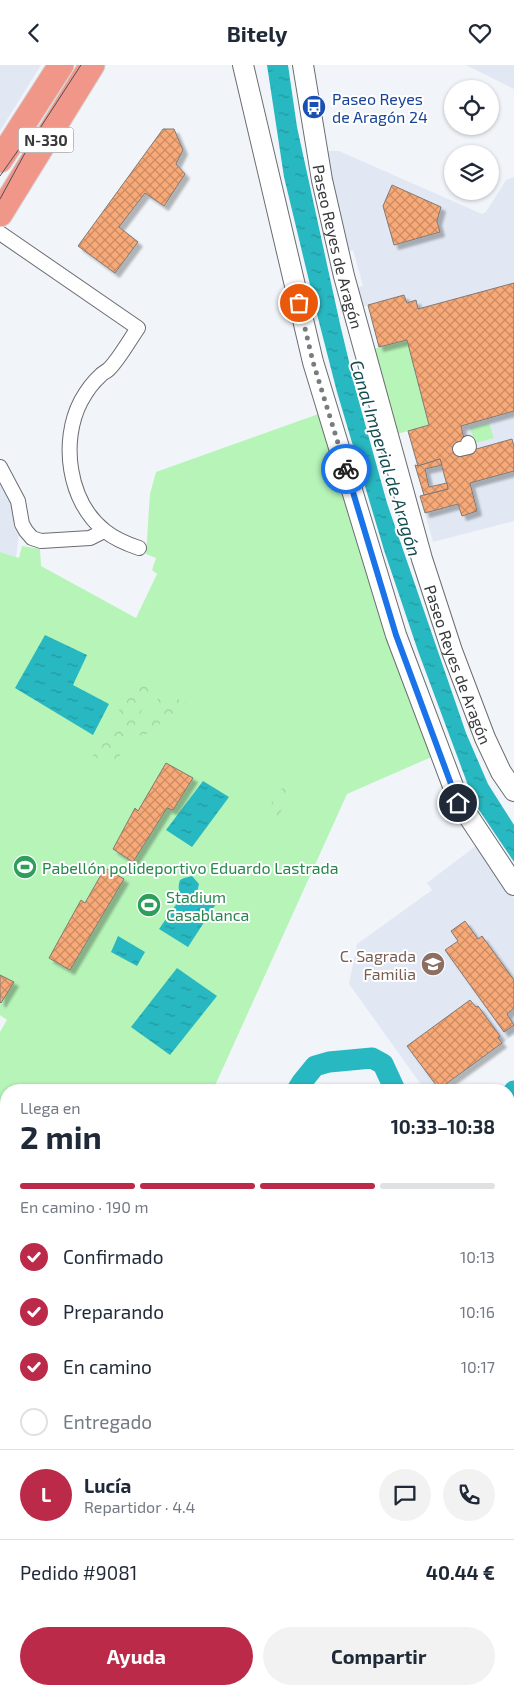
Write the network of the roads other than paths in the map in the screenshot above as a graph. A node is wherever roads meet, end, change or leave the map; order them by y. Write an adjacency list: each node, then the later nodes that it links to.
1 (60, 65): 5 (highway, N-330)
2 (92, 65): 6 (highway, N-330)
3 (243, 65): 12 (street)
4 (304, 65): 11 (street, Paseo Reyes de Aragón)
5 (0, 160)
6 (0, 214)
7 (0, 233): 9 (street)
8 (0, 467): 9 (street)
9 (104, 531): 10 (street)
10 (139, 548)
11 (514, 791)
12 (514, 885)

